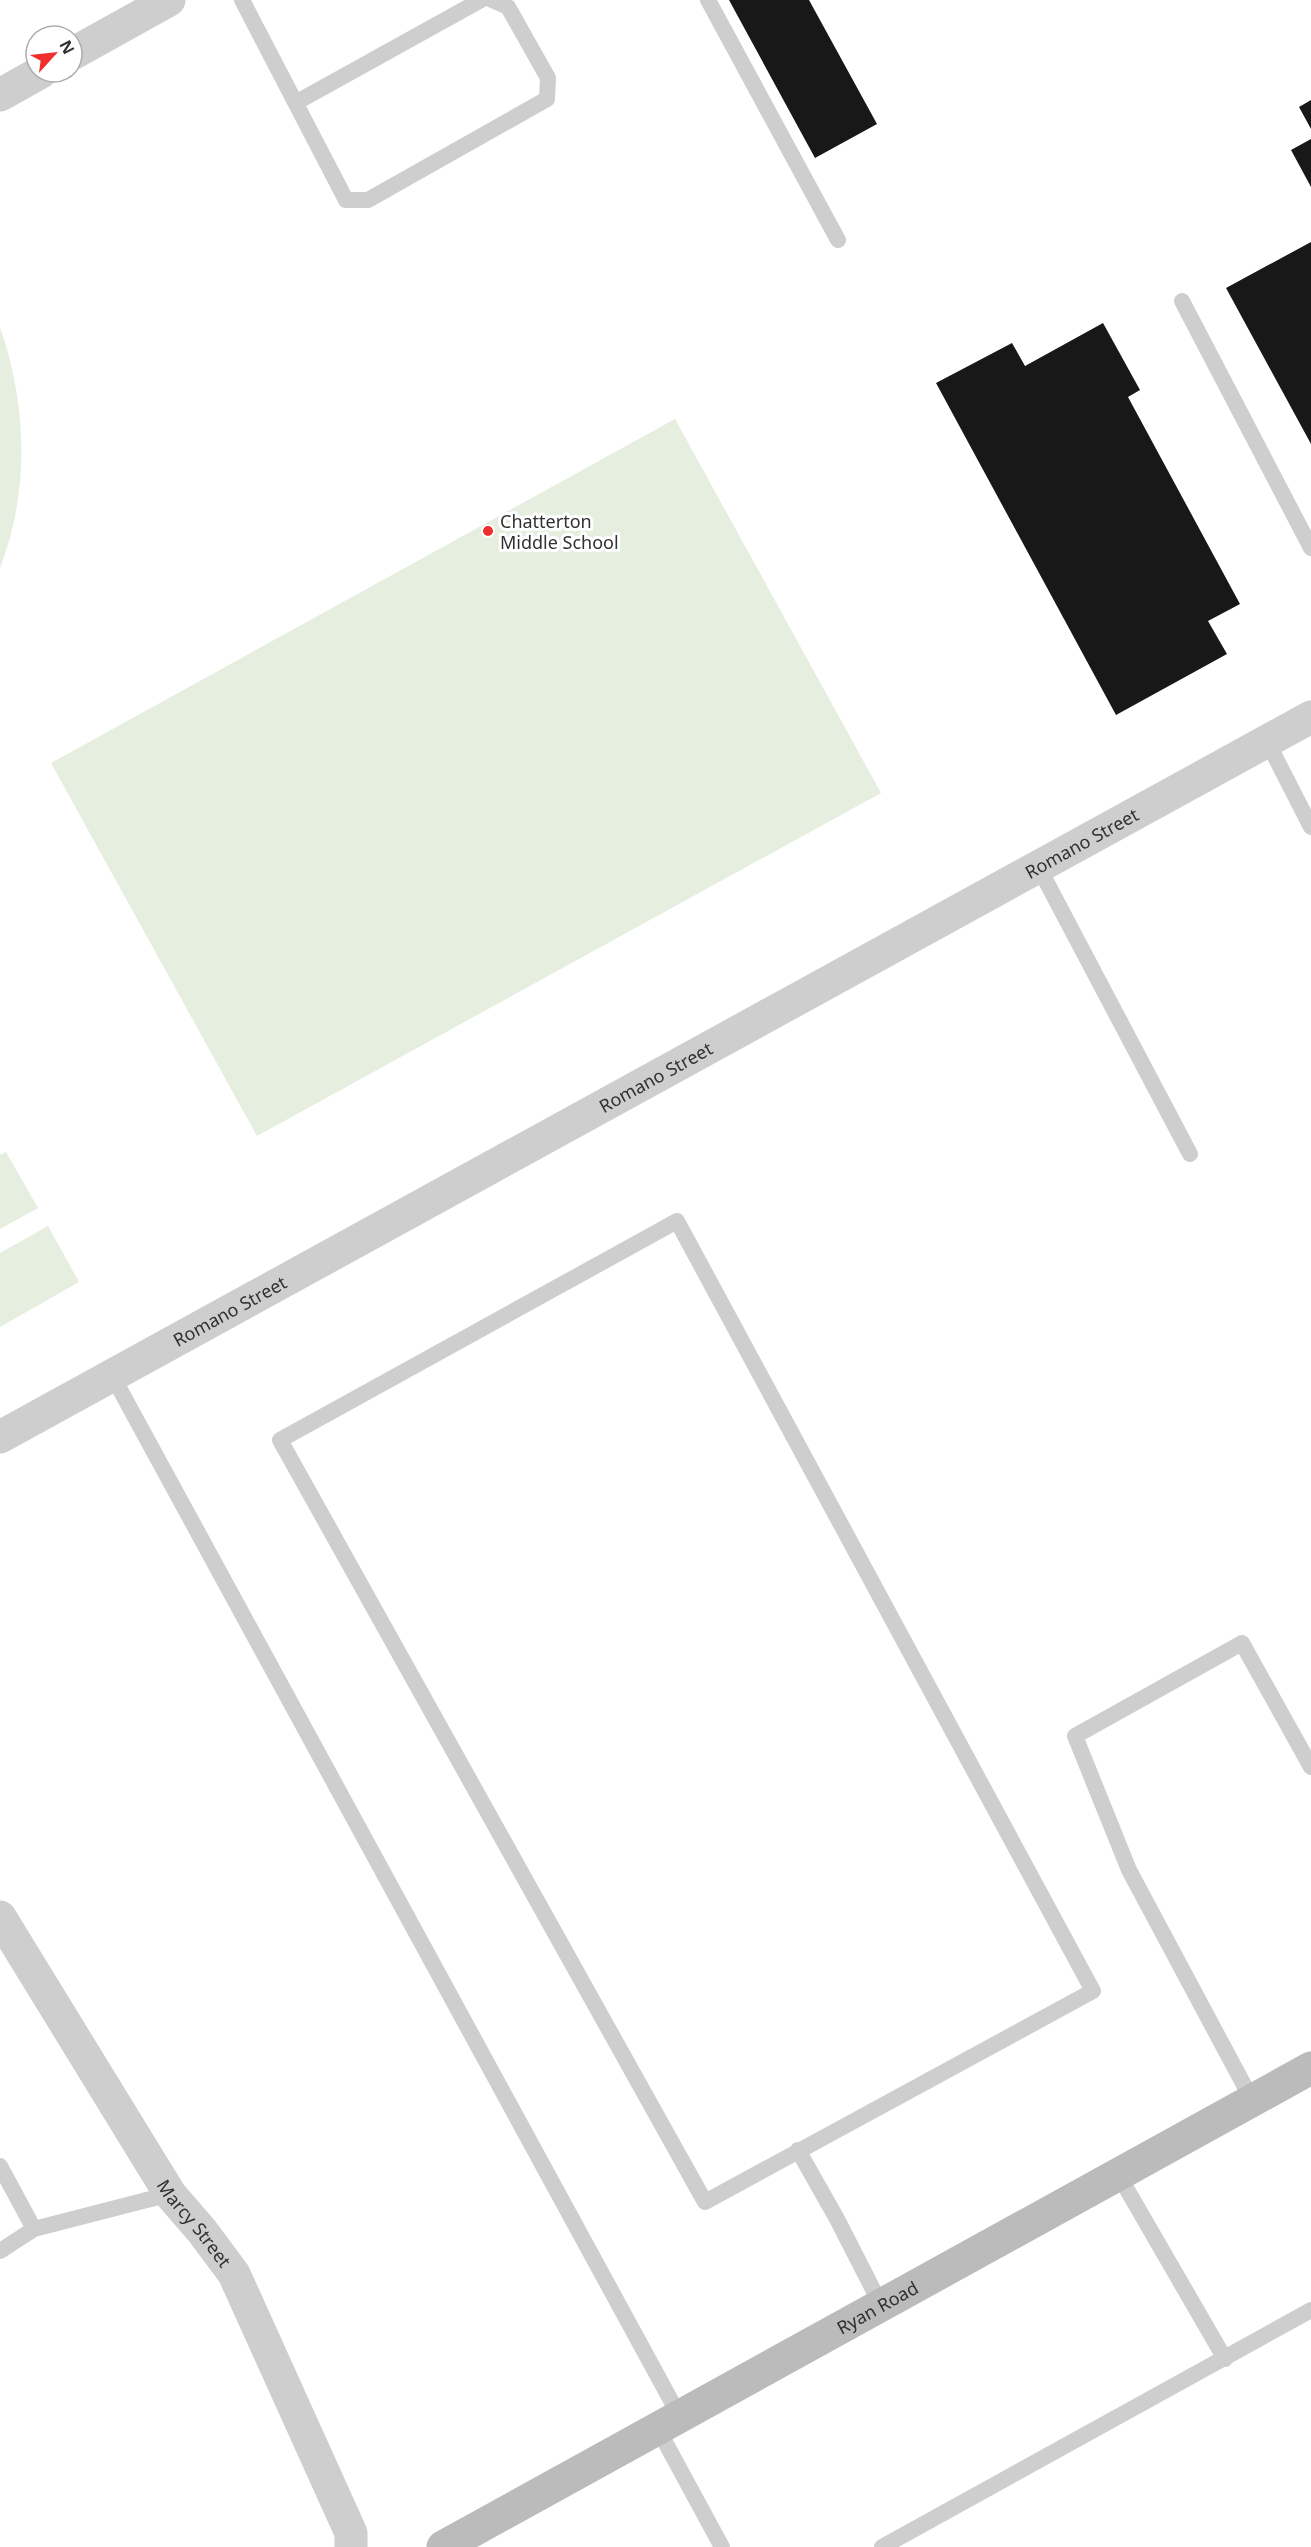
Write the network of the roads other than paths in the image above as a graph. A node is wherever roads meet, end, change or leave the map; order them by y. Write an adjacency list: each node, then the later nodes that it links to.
1 (169, 0): 6 (street)
2 (242, 0): 9 (lane)
3 (481, 0): 9 (lane)
4 (492, 0): 9 (lane)
5 (708, 0): 10 (lane)
6 (84, 47)
7 (24, 82): 8 (street)
8 (0, 95)
9 (297, 102)
10 (838, 240)
11 (1182, 301): 12 (lane)
12 (1311, 548)
13 (1311, 717): 14 (street, Romano Street)
14 (1267, 741): 15 (lane); 16 (street, Romano Street)
15 (1311, 827)
16 (1038, 866): 17 (lane); 18 (street, Romano Street)
17 (1190, 1154)
18 (112, 1375): 19 (street, Romano Street); 33 (lane)
19 (0, 1437)
20 (1311, 1767): 23 (lane)
21 (0, 1917): 27 (street, Marcy Street)
22 (1311, 2068): 23 (main road, Ryan Road)
23 (1252, 2100): 26 (main road, Ryan Road)
24 (798, 2150): 24 (lane); 30 (lane)
25 (0, 2166): 28 (lane)
26 (1118, 2174): 30 (main road, Ryan Road); 32 (lane)
27 (170, 2194): 28 (lane); 36 (street, Marcy Street)
28 (34, 2229): 29 (lane)
29 (0, 2251)
30 (881, 2305): 33 (main road, Ryan Road)
31 (1311, 2310): 32 (lane)
32 (1224, 2359): 35 (lane)
33 (669, 2423): 34 (main road, Ryan Road); 37 (lane)
34 (455, 2544)
35 (887, 2546)
36 (351, 2547)
37 (722, 2547)

